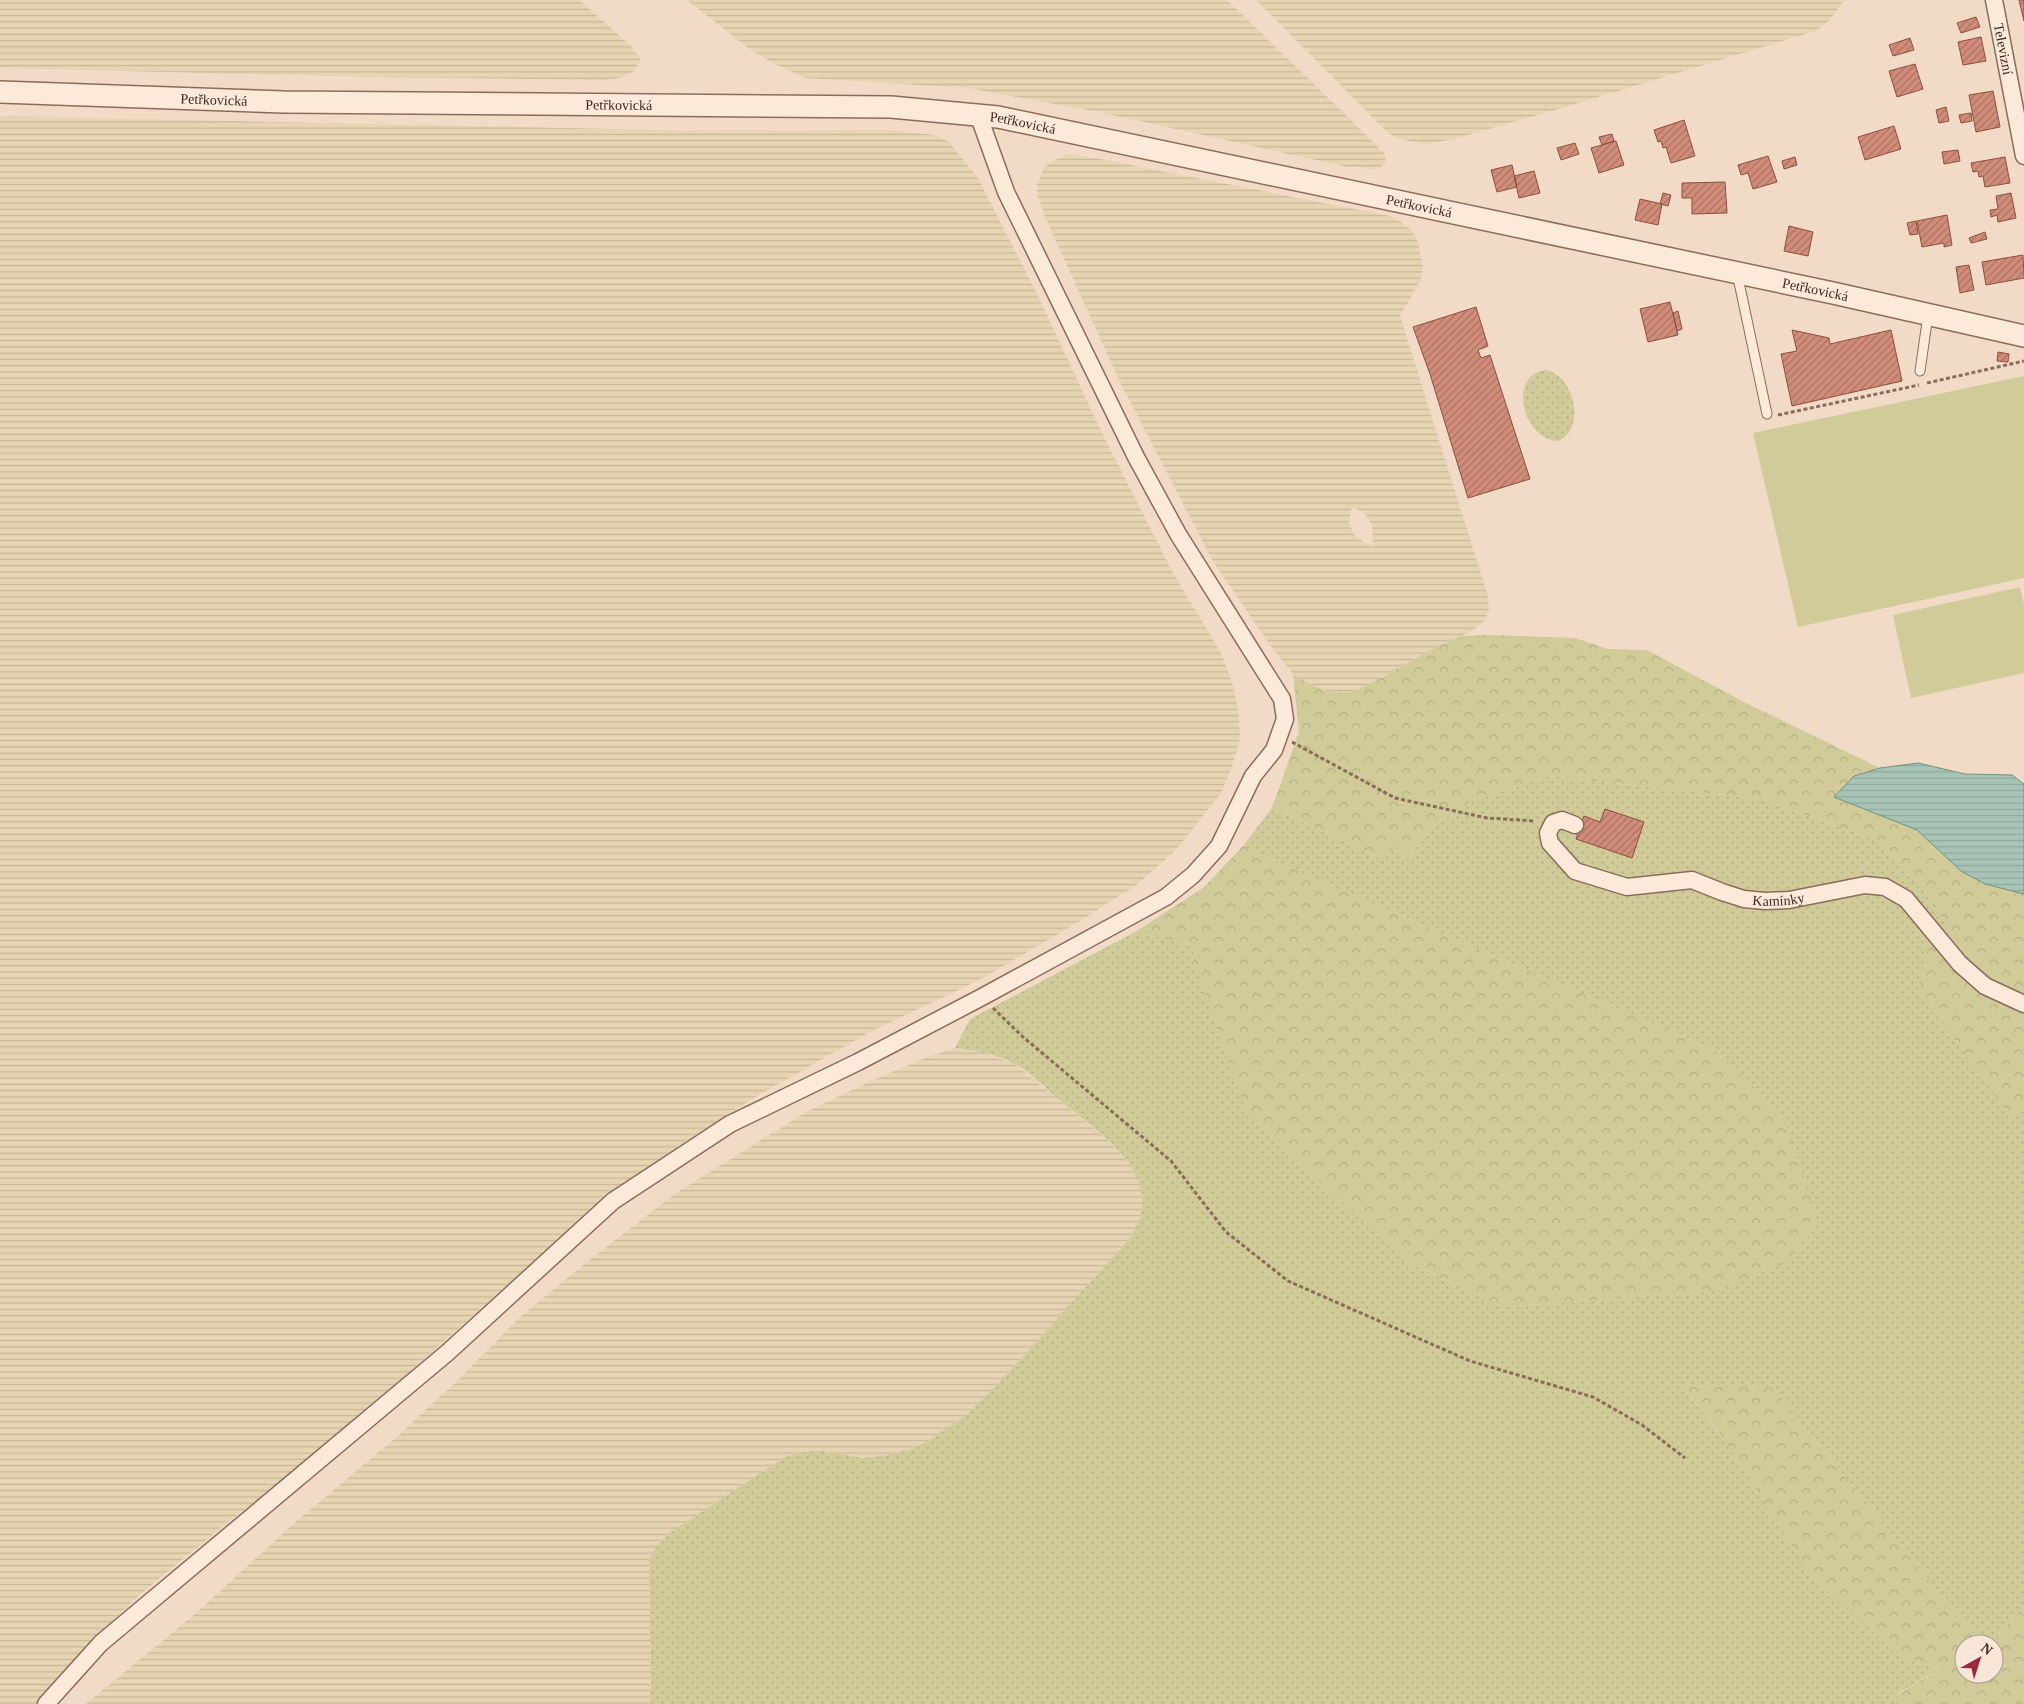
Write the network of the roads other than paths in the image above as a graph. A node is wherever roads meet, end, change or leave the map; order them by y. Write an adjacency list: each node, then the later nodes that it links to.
1 (1994, 0): 2 (street, Televizní)
2 (2017, 81): 5 (street, Televizní)
3 (0, 92): 4 (street, Petřkovická)
4 (978, 114): 6 (street, Petřkovická); 13 (street)
5 (2024, 156)
6 (1737, 273): 7 (street, Petřkovická); 10 (lane)
7 (1928, 315): 8 (street, Petřkovická); 9 (lane)
8 (2024, 336)
9 (1920, 371)
10 (1767, 414)
11 (1575, 825): 12 (street, Kamínky)
12 (2024, 1004)
13 (46, 1704)

